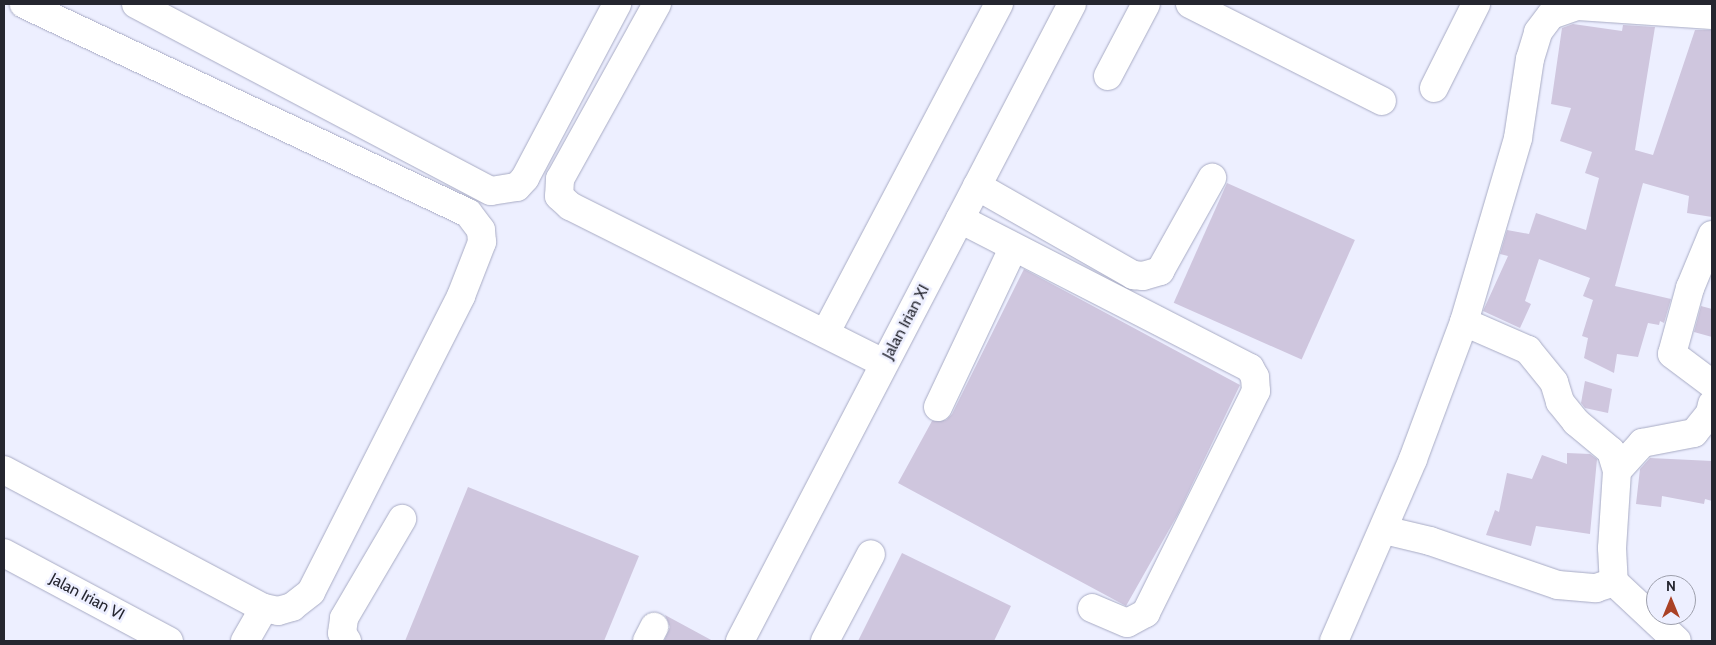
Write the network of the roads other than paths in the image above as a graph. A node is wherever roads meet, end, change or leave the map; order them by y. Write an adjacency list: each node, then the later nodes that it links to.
1 (24, 4): 32 (street)
2 (136, 4): 3 (street)
3 (617, 4)
4 (657, 4): 20 (street)
5 (999, 4): 20 (street)
6 (1072, 4): 15 (street, Jalan Irian XI)
7 (1146, 4): 11 (street)
8 (1190, 4): 13 (street)
9 (1476, 4): 12 (street)
10 (1712, 16): 19 (street)
11 (1108, 76)
12 (1434, 88)
13 (1382, 101)
14 (1212, 178): 15 (street)
15 (977, 186): 16 (street, Jalan Irian XI)
16 (960, 219): 18 (street); 21 (street, Jalan Irian XI)
17 (1712, 235): 22 (street)
18 (1012, 248): 24 (street); 33 (street)
19 (1464, 322): 26 (street); 28 (street)
20 (826, 332): 21 (street)
21 (884, 363): 37 (street, Jalan Irian XI)
22 (1712, 384)
23 (1712, 404): 26 (street)
24 (938, 407)
25 (4, 470): 32 (street)
26 (1617, 471): 31 (street)
27 (402, 519): 36 (street)
28 (1384, 530): 31 (street); 39 (street)
29 (4, 553): 34 (street, Jalan Irian VI)
30 (871, 554): 38 (street)
31 (1614, 582): 40 (street)
32 (264, 608): 35 (street)
33 (1092, 608)
34 (169, 641)
35 (245, 641)
36 (347, 641)
37 (740, 641)
38 (825, 641)
39 (1334, 641)
40 (1677, 641)

